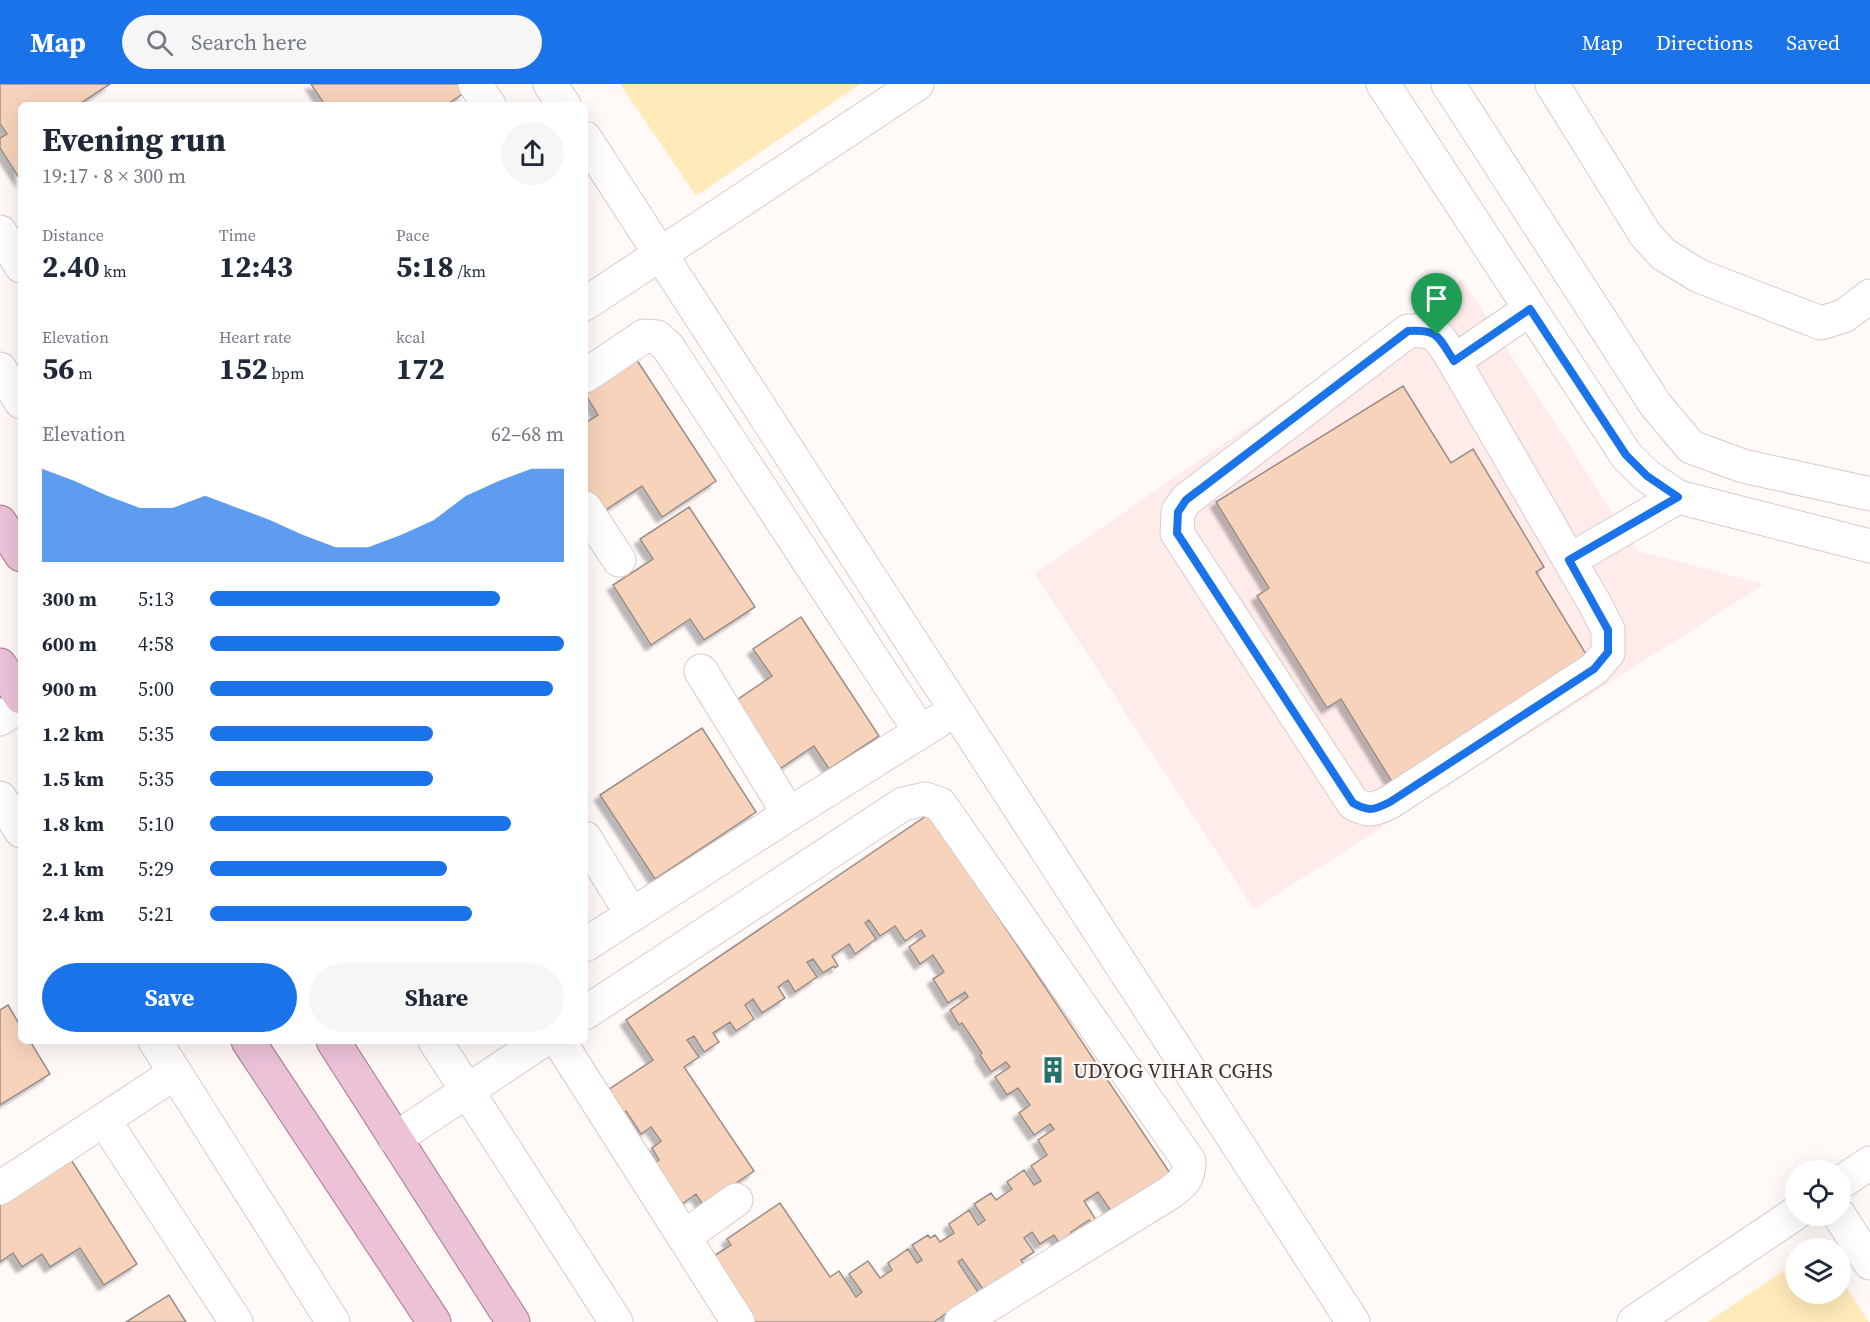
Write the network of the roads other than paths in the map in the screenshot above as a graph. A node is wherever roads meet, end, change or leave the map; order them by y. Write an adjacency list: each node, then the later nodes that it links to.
1 (475, 84): 7 (street)
2 (550, 84): 8 (street)
3 (917, 84): 11 (street)
4 (1383, 84): 15 (street)
5 (1448, 84): 20 (street)
6 (1552, 84): 13 (street)
7 (487, 102)
8 (562, 102)
9 (588, 143): 11 (street)
10 (0, 232): 12 (street)
11 (660, 254): 14 (street); 32 (street)
12 (18, 261)
13 (1870, 296)
14 (588, 302)
15 (1530, 309): 16 (street); 21 (street)
16 (1454, 361): 27 (street); 27 (street)
17 (0, 369): 19 (street)
18 (588, 374): 34 (street)
19 (18, 397)
20 (1870, 494)
21 (1678, 497): 24 (street); 27 (street)
22 (588, 513): 26 (street)
23 (0, 522): 25 (main road)
24 (1870, 546)
25 (18, 550)
26 (619, 560)
27 (1569, 560)
28 (0, 664): 30 (main road)
29 (701, 671): 36 (street)
30 (18, 692)
31 (18, 707): 33 (street)
32 (955, 710): 34 (street); 67 (street)
33 (0, 719)
34 (920, 731): 36 (street)
35 (0, 798): 37 (street)
36 (789, 814): 39 (street)
37 (18, 826)
38 (588, 843): 39 (street)
39 (632, 915): 40 (street)
40 (588, 943)
41 (588, 1011): 66 (street)
42 (157, 1044): 48 (street)
43 (251, 1044): 62 (main road)
44 (335, 1044): 51 (main road)
45 (437, 1044): 49 (street)
46 (537, 1044): 49 (street)
47 (561, 1044): 58 (street)
48 (175, 1073): 50 (street); 61 (street)
49 (466, 1091): 51 (street); 64 (street)
50 (104, 1120): 54 (street); 60 (street)
51 (395, 1139): 63 (main road)
52 (1870, 1163): 53 (street)
53 (1851, 1176)
54 (0, 1188)
55 (736, 1200): 58 (street)
56 (1785, 1220): 68 (street)
57 (1846, 1226): 59 (street)
58 (684, 1237): 65 (street)
59 (1870, 1263)
60 (236, 1322)
61 (333, 1322)
62 (434, 1322)
63 (513, 1322)
64 (616, 1322)
65 (738, 1322)
66 (961, 1322)
67 (1353, 1322)
68 (1634, 1322)

